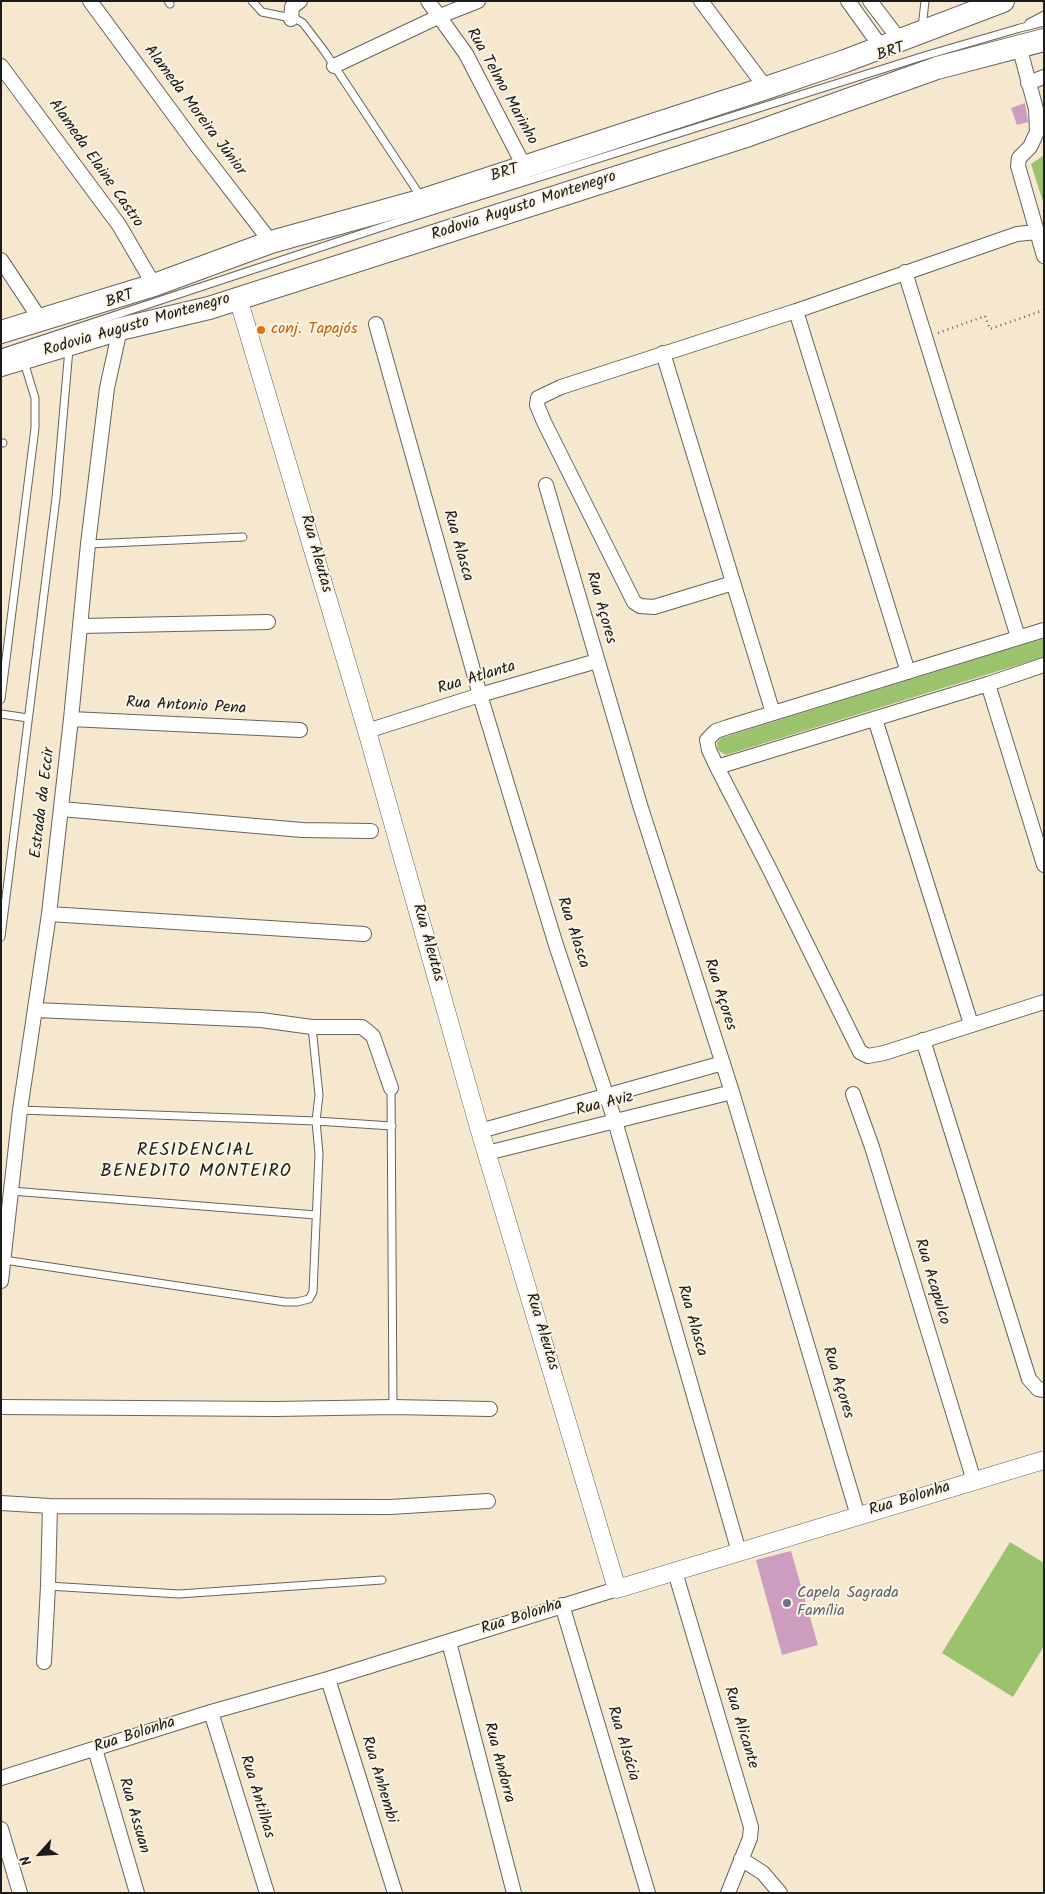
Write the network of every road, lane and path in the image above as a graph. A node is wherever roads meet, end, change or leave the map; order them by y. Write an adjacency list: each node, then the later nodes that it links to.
1 (90, 1): 29 (street, Alameda Moreira Júnior)
2 (252, 1): 13 (lane)
3 (300, 1): 13 (street)
4 (428, 1): 12 (street, Rua Telmo Marinho)
5 (478, 1): 12 (street)
6 (701, 1): 23 (street)
7 (848, 1): 18 (street)
8 (870, 1): 18 (street)
9 (925, 1): 15 (lane)
10 (1003, 1): 15 (main road, Rodovia Augusto Montenegro)
11 (1044, 15): 16 (lane, BRT)
12 (440, 16): 20 (street); 26 (street, Rua Telmo Marinho)
13 (291, 19): 20 (lane)
14 (1044, 22): 16 (lane, BRT)
15 (921, 33): 18 (main road, Rodovia Augusto Montenegro)
16 (1019, 37): 17 (main road, Rodovia Augusto Montenegro); 22 (street); 34 (main road, Rodovia Augusto Montenegro); 43 (lane, BRT)
17 (1044, 40)
18 (890, 43): 23 (main road, Rodovia Augusto Montenegro)
19 (1, 66): 33 (street, Alameda Elaine Castro)
20 (334, 66): 27 (lane)
21 (1044, 77): 22 (street)
22 (1028, 83): 25 (street)
23 (766, 88): 26 (main road, Rodovia Augusto Montenegro)
24 (1044, 137): 25 (street)
25 (1030, 147): 28 (street)
26 (524, 166): 27 (main road, Rodovia Augusto Montenegro)
27 (423, 200): 29 (main road, Rodovia Augusto Montenegro)
28 (1040, 234): 30 (street); 32 (street)
29 (271, 242): 33 (main road, Rodovia Augusto Montenegro)
30 (1044, 256)
31 (1, 260): 37 (street)
32 (905, 272): 36 (street); 41 (street)
33 (154, 284): 37 (main road, Rodovia Augusto Montenegro)
34 (238, 298): 39 (main road, Rodovia Augusto Montenegro); 67 (street, Rua Aleutas)
35 (1044, 310): 41 (path)
36 (796, 311): 44 (street); 57 (street)
37 (40, 319): 40 (main road, Rodovia Augusto Montenegro)
38 (376, 324): 59 (street, Rua Alasca)
39 (120, 330): 42 (main road, Rodovia Augusto Montenegro); 49 (street, Estrada da Eccir)
40 (1, 332)
41 (925, 338): 54 (street)
42 (70, 344): 45 (main road, Rodovia Augusto Montenegro); 63 (lane)
43 (1, 353)
44 (663, 353): 50 (street); 50 (street)
45 (24, 359): 46 (main road, Rodovia Augusto Montenegro); 60 (lane)
46 (1, 366)
47 (546, 485): 55 (street, Rua Açores)
48 (243, 537): 49 (lane)
49 (88, 544): 52 (street, Estrada da Eccir)
50 (733, 583): 61 (street)
51 (268, 622): 52 (street)
52 (81, 626): 64 (street, Estrada da Eccir)
53 (1044, 630): 54 (street)
54 (1018, 637): 57 (street)
55 (597, 661): 59 (street, Rua Atlanta); 80 (street, Rua Açores)
56 (1044, 665): 58 (street)
57 (908, 672): 61 (street)
58 (988, 684): 65 (street); 71 (street)
59 (480, 695): 67 (street, Rua Atlanta); 84 (street, Rua Alasca)
60 (1, 699)
61 (773, 713): 68 (street)
62 (1, 714): 63 (lane)
63 (28, 718): 73 (lane)
64 (72, 719): 66 (street, Rua Antonio Pena); 69 (street, Estrada da Eccir)
65 (875, 719): 68 (street); 77 (street)
66 (300, 730)
67 (367, 731): 89 (street, Rua Aleutas)
68 (716, 767): 79 (street)
69 (61, 809): 70 (street); 72 (street, Estrada da Eccir)
70 (371, 831)
71 (1044, 865)
72 (49, 914): 74 (street); 76 (street, Estrada da Eccir)
73 (2, 932)
74 (364, 934)
75 (1044, 1002): 77 (street)
76 (36, 1010): 78 (street); 85 (street, Estrada da Eccir)
77 (971, 1024): 79 (street)
78 (312, 1027): 81 (street); 86 (lane)
79 (923, 1040): 95 (street)
80 (723, 1064): 82 (street, Rua Açores); 84 (street, Rua Aviz)
81 (391, 1088): 88 (lane)
82 (732, 1092): 87 (street, Rua Aviz); 104 (street, Rua Açores)
83 (853, 1094): 100 (street, Rua Acapulco)
84 (606, 1095): 87 (street, Rua Alasca); 89 (street, Rua Aviz)
85 (20, 1110): 86 (lane); 91 (street, Estrada da Eccir)
86 (316, 1120): 88 (lane); 92 (lane)
87 (615, 1121): 90 (street, Rua Aviz); 105 (street, Rua Alasca)
88 (392, 1126): 97 (lane)
89 (480, 1131): 90 (street, Rua Aleutas)
90 (487, 1153): 109 (street, Rua Aleutas)
91 (11, 1191): 92 (lane); 93 (street, Estrada da Eccir)
92 (316, 1215): 93 (lane)
93 (4, 1260): 94 (street, Estrada da Eccir)
94 (1, 1281)
95 (1044, 1390)
96 (1, 1406): 97 (street)
97 (394, 1407): 98 (street)
98 (490, 1409)
99 (1044, 1460): 100 (street, Rua Bolonha)
100 (974, 1481): 104 (street, Rua Bolonha)
101 (488, 1501): 103 (street)
102 (1, 1503): 103 (street)
103 (50, 1506): 108 (street)
104 (858, 1516): 105 (street, Rua Bolonha)
105 (739, 1552): 106 (street, Rua Bolonha)
106 (674, 1572): 109 (street, Rua Bolonha); 118 (street, Rua Alicante)
107 (382, 1580): 108 (lane)
108 (48, 1586): 112 (street)
109 (617, 1589): 110 (street, Rua Bolonha)
110 (562, 1605): 111 (street, Rua Bolonha); 124 (street, Rua Alsácia)
111 (449, 1642): 113 (street, Rua Bolonha); 123 (street, Rua Andorra)
112 (44, 1662)
113 (328, 1679): 114 (street, Rua Bolonha); 122 (street, Rua Anhembi)
114 (211, 1712): 115 (street, Rua Bolonha); 121 (street, Rua Antilhas)
115 (95, 1749): 116 (street, Rua Bolonha); 120 (street, Rua Assuan)
116 (1, 1778)
117 (1, 1829): 119 (street)
118 (741, 1859): 125 (street, Rua Alicante); 126 (street)
119 (20, 1893)
120 (137, 1893)
121 (267, 1893)
122 (395, 1893)
123 (514, 1893)
124 (648, 1893)
125 (728, 1893)
126 (780, 1893)

